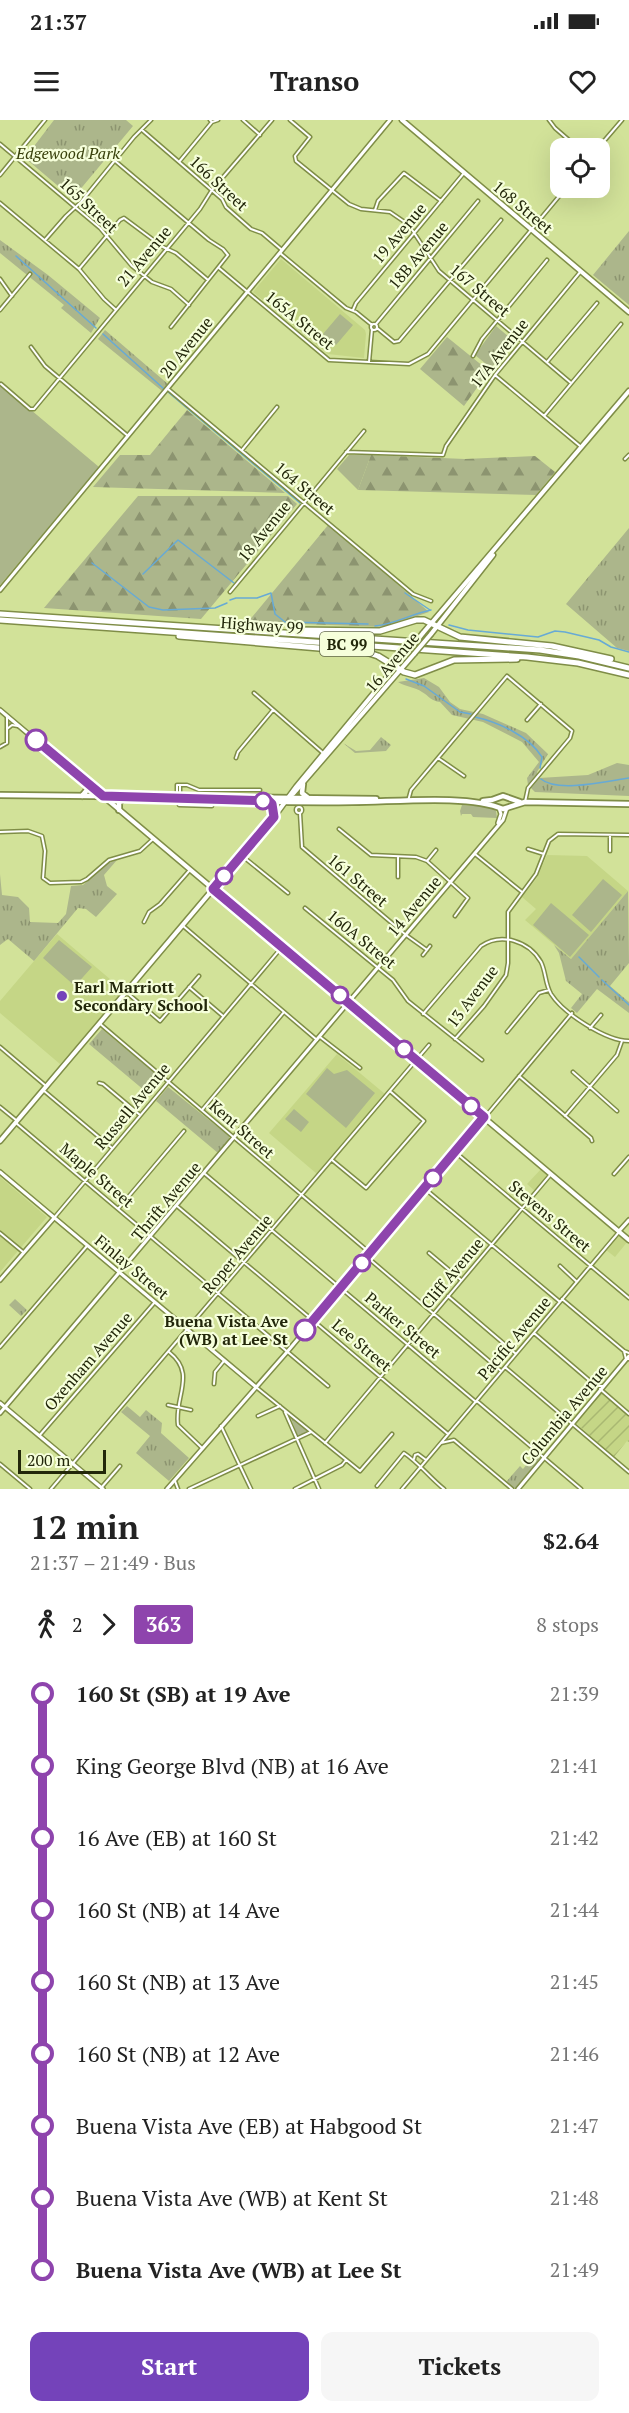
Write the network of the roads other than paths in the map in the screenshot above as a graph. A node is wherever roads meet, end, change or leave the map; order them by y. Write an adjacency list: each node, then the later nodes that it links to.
1 (45, 120): 17 (street)
2 (151, 120): 12 (street)
3 (218, 120): 11 (street)
4 (243, 120): 13 (street)
5 (273, 120): 13 (street, 21 Avenue)
6 (290, 120): 23 (street, 167 Street)
7 (390, 120): 23 (street, 20 Avenue)
8 (402, 120): 20 (main road, 168 Street)
9 (549, 120): 14 (street)
10 (622, 120): 15 (street)
11 (211, 121): 19 (street)
12 (142, 130): 18 (street); 19 (street, 166 Street)
13 (260, 135): 22 (street, 21 Avenue)
14 (567, 138)
15 (607, 138)
16 (0, 144): 17 (street, 165 Street)
17 (15, 157): 21 (street); 28 (street, 165 Street)
18 (114, 160): 28 (street); 31 (street)
19 (179, 162): 22 (street, 166 Street)
20 (465, 173): 25 (street, 19 Avenue); 32 (main road, 168 Street)
21 (0, 175)
22 (212, 190): 31 (street, 21 Avenue); 37 (street, 166 Street)
23 (332, 191): 29 (street, 167 Street); 37 (street, 20 Avenue)
24 (558, 198): 32 (street)
25 (441, 201): 29 (street); 33 (street, 19 Avenue)
26 (478, 201): 38 (street, 18B Avenue)
27 (0, 203): 35 (street)
28 (76, 208): 34 (street, 165 Street); 35 (street)
29 (375, 210): 33 (street, 167 Street)
30 (501, 220): 47 (street)
31 (188, 223): 36 (street, 21 Avenue); 40 (street)
32 (532, 230): 42 (main road, 168 Street); 50 (street)
33 (415, 232): 38 (street, 167 Street); 55 (street, 19 Avenue)
34 (106, 236): 36 (street); 41 (street); 44 (street, 165 Street)
35 (45, 240): 41 (street)
36 (167, 249): 44 (street, 21 Avenue); 46 (street)
37 (281, 252): 48 (street, 20 Avenue); 55 (street, 166 Street)
38 (431, 257): 47 (street, 167 Street); 58 (street, 18B Avenue)
39 (548, 260): 57 (street)
40 (219, 268): 46 (street); 48 (street, 165A Street)
41 (79, 269): 53 (street)
42 (581, 271): 56 (main road, 168 Street); 63 (street, 17A Avenue)
43 (30, 274): 49 (street)
44 (144, 276): 52 (street, 165 Street); 53 (street, 21 Avenue)
45 (0, 279): 49 (street)
46 (209, 281): 52 (street)
47 (450, 281): 50 (street, 167 Street); 61 (street)
48 (246, 293): 66 (street, 165A Street); 72 (street, 20 Avenue)
49 (12, 296): 54 (street)
50 (473, 300): 57 (street, 167 Street); 66 (street, 165A Street)
51 (597, 303): 67 (street)
52 (189, 305): 60 (street)
53 (115, 309): 69 (street, 21 Avenue)
54 (0, 310)
55 (353, 310): 58 (street, 166 Street)
56 (629, 312)
57 (497, 321): 63 (street, 167 Street); 65 (street)
58 (374, 324): 61 (street); 62 (street)
59 (621, 324): 70 (street)
60 (171, 327)
61 (377, 328): 62 (street)
62 (372, 329): 66 (street)
63 (523, 342): 67 (street, 167 Street); 68 (street, 17A Avenue)
64 (31, 347): 69 (street)
65 (473, 356)
66 (369, 362)
67 (547, 362): 70 (street, 167 Street)
68 (495, 375): 75 (street); 80 (street, 17A Avenue)
69 (60, 378): 71 (street, 21 Avenue); 77 (street)
70 (571, 383): 75 (street)
71 (1, 384)
72 (168, 389): 77 (street, 20 Avenue); 79 (street, 164 Street)
73 (629, 391): 78 (main road, 16 Avenue)
74 (277, 407): 79 (street)
75 (544, 416): 78 (street)
76 (364, 431): 80 (street, 18 Avenue)
77 (128, 436): 85 (street, 20 Avenue)
78 (581, 447): 84 (main road, 16 Avenue)
79 (242, 450): 83 (street, 164 Street)
80 (346, 452): 83 (street, 18 Avenue)
81 (629, 455): 82 (street)
82 (625, 459)
83 (303, 502): 86 (street, 18 Avenue); 87 (street, 164 Street)
84 (506, 537): 90 (main road, 16 Avenue); 91 (main road, 16 Avenue)
85 (0, 590)
86 (230, 592)
87 (431, 600)
88 (0, 614): 93 (highway, Highway 99 / BC 99)
89 (0, 621): 92 (highway, Highway 99 / BC 99)
90 (431, 622): 91 (highway); 93 (highway); 96 (main road, 16 Avenue, bridge)
91 (437, 626): 95 (highway); 97 (main road, 16 Avenue, bridge)
92 (115, 628): 94 (highway, Highway 99 / BC 99); 96 (highway)
93 (225, 628): 95 (highway, Highway 99 / BC 99)
94 (578, 663): 97 (highway); 98 (highway, Highway 99 / BC 99)
95 (629, 666)
96 (395, 667): 97 (highway); 103 (main road, 16 Avenue)
97 (401, 670): 106 (main road, 16 Avenue)
98 (629, 675)
99 (254, 693): 102 (street)
100 (541, 703): 105 (street); 112 (street); 130 (street)
101 (0, 710): 104 (street)
102 (273, 710): 110 (street); 111 (street)
103 (359, 711): 106 (main road); 110 (main road, 16 Avenue)
104 (8, 716): 107 (street); 108 (street)
105 (527, 720)
106 (354, 724): 113 (main road, 16 Avenue)
107 (20, 726): 108 (street); 115 (street)
108 (7, 729): 109 (street)
109 (0, 747)
110 (324, 753): 113 (main road); 125 (main road, 16 Avenue)
111 (236, 758)
112 (438, 758): 114 (street); 128 (street)
113 (323, 761): 116 (main road, 16 Avenue)
114 (464, 776)
115 (86, 782): 119 (main road); 120 (street)
116 (303, 784): 123 (main road); 125 (main road, 16 Avenue)
117 (260, 790): 122 (street)
118 (0, 795): 119 (main road)
119 (82, 796): 120 (main road)
120 (103, 796): 121 (main road); 135 (main road)
121 (125, 796): 122 (main road); 135 (main road)
122 (179, 797): 125 (main road); 127 (main road); 132 (street)
123 (307, 797): 125 (main road); 128 (main road)
124 (499, 798): 126 (main road); 129 (main road); 133 (main road)
125 (288, 799): 127 (main road); 128 (main road); 137 (main road, 16 Avenue)
126 (508, 799): 130 (main road); 134 (main road)
127 (269, 801): 137 (main road)
128 (406, 801): 129 (main road)
129 (459, 802): 133 (main road)
130 (523, 802): 131 (main road); 134 (main road)
131 (629, 804)
132 (213, 806)
133 (498, 807): 134 (main road); 138 (street)
134 (508, 807): 138 (street, 14 Avenue)
135 (119, 810): 143 (main road)
136 (300, 813): 162 (street, 161 Street)
137 (274, 817): 149 (main road, 16 Avenue)
138 (498, 825): 147 (street, 14 Avenue)
139 (339, 829): 150 (street)
140 (0, 832): 143 (street)
141 (610, 834): 142 (street); 146 (street); 148 (street, 13 Avenue)
142 (629, 835)
143 (153, 839): 152 (main road)
144 (528, 849): 148 (street)
145 (436, 850): 151 (street)
146 (610, 851)
147 (474, 853): 154 (street, 14 Avenue); 156 (street)
148 (544, 854): 156 (street, 13 Avenue)
149 (241, 855): 155 (main road, 16 Avenue); 157 (street)
150 (398, 857): 151 (street); 153 (street)
151 (427, 861): 154 (street)
152 (190, 869): 155 (main road); 160 (street)
153 (398, 878)
154 (449, 883): 159 (street); 162 (street, 14 Avenue)
155 (213, 889): 161 (main road, 16 Avenue); 165 (main road)
156 (522, 892): 163 (street, 13 Avenue)
157 (288, 893)
158 (305, 908): 168 (street, 160A Street)
159 (455, 916)
160 (144, 922)
161 (182, 925): 170 (street); 173 (main road, 16 Avenue)
162 (406, 935): 166 (street, 161 Street); 168 (street, 14 Avenue)
163 (507, 939): 172 (street); 177 (street); 184 (street, 13 Avenue)
164 (430, 946): 166 (street)
165 (282, 947): 170 (street, Russell Avenue); 174 (main road)
166 (427, 950): 167 (street)
167 (423, 955)
168 (378, 968): 174 (street, 14 Avenue); 177 (street, 160A Street)
169 (199, 976): 171 (street)
170 (251, 983): 175 (street); 179 (street, Russell Avenue)
171 (189, 987): 173 (street); 179 (street)
172 (549, 990): 176 (street); 182 (street)
173 (126, 992): 180 (main road, 16 Avenue)
174 (349, 1003): 183 (street, Thrift Avenue); 189 (main road)
175 (284, 1012): 183 (street); 200 (street)
176 (572, 1013): 181 (street); 193 (street)
177 (423, 1014): 184 (street, 160A Street)
178 (600, 1015): 181 (street)
179 (223, 1016): 194 (street, Russell Avenue)
180 (99, 1023): 194 (street, Kent Street); 197 (main road, 16 Avenue)
181 (590, 1028): 185 (street)
182 (507, 1032)
183 (318, 1038): 191 (street); 207 (street, Thrift Avenue)
184 (455, 1039): 190 (street, 160A Street)
185 (622, 1041): 186 (street); 196 (street)
186 (629, 1041)
187 (429, 1046): 189 (street)
188 (0, 1047): 197 (street)
189 (417, 1060): 198 (street, Roper Avenue); 204 (main road)
190 (482, 1060)
191 (360, 1068)
192 (573, 1072): 196 (street)
193 (519, 1077): 203 (street); 204 (street)
194 (168, 1081): 200 (street, Kent Street); 202 (street, Russell Avenue)
195 (99, 1083): 202 (street)
196 (590, 1087): 201 (street); 203 (street)
197 (44, 1088): 205 (main road, 16 Avenue); 210 (street)
198 (390, 1092): 213 (street, Roper Avenue); 213 (street)
199 (0, 1107): 205 (street, Maple Street)
200 (202, 1110): 207 (street, Kent Street)
201 (618, 1111)
202 (140, 1115): 210 (street, Russell Avenue)
203 (565, 1116): 209 (street)
204 (484, 1117): 211 (street); 218 (main road)
205 (16, 1122): 208 (main road, 16 Avenue); 220 (street, Maple Street)
206 (184, 1131): 224 (street)
207 (235, 1138): 217 (street, Thrift Avenue); 222 (street, Kent Street)
208 (0, 1141)
209 (592, 1141)
210 (112, 1148): 220 (street, Russell Avenue)
211 (455, 1152): 221 (street); 225 (street, Stevens Street)
212 (629, 1157): 214 (street)
213 (332, 1160): 222 (street, Roper Avenue)
214 (624, 1162): 215 (street); 219 (street)
215 (629, 1166)
216 (0, 1172): 226 (street, Finlay Street)
217 (205, 1173): 223 (street, Thrift Avenue); 228 (street, Parker Street)
218 (551, 1174): 225 (street, Cliff Avenue); 229 (main road)
219 (614, 1174)
220 (85, 1181): 224 (street, Maple Street); 226 (street, Russell Avenue)
221 (424, 1188): 233 (street); 236 (street)
222 (302, 1195): 228 (street, Roper Avenue); 236 (street, Kent Street)
223 (177, 1206): 231 (street, Thrift Avenue); 239 (street, Lee Street)
224 (118, 1209): 231 (street, Maple Street)
225 (522, 1209): 233 (street, Cliff Avenue); 241 (street, Stevens Street)
226 (54, 1218): 234 (street, Finlay Street); 235 (street, Russell Avenue)
227 (629, 1220): 229 (street)
228 (272, 1231): 239 (street, Roper Avenue); 246 (street, Parker Street)
229 (619, 1231): 232 (main road); 241 (street, Pacific Avenue)
230 (0, 1233): 235 (street)
231 (151, 1237): 242 (street, Thrift Avenue); 247 (street, Maple Street)
232 (629, 1240)
233 (491, 1245): 244 (street, Cliff Avenue); 250 (street)
234 (87, 1246): 242 (street, Finlay Street); 257 (street)
235 (24, 1253): 243 (street, Russell Avenue)
236 (370, 1253): 238 (street)
237 (429, 1253): 244 (street)
238 (367, 1257): 246 (street); 252 (street)
239 (245, 1263): 247 (street, Roper Avenue); 253 (street, Lee Street)
240 (560, 1266): 245 (street)
241 (590, 1266): 245 (street, Pacific Avenue); 249 (street, Stevens Street)
242 (120, 1273): 251 (street, Finlay Street); 277 (street, Thrift Avenue)
243 (0, 1280)
244 (461, 1281): 248 (street, Cliff Avenue)
245 (577, 1281): 250 (street, Pacific Avenue)
246 (340, 1288): 253 (street); 256 (street, Parker Street)
247 (219, 1294): 254 (street, Roper Avenue); 260 (street, Maple Street)
248 (448, 1296): 252 (street, Cliff Avenue); 261 (street)
249 (629, 1298)
250 (561, 1301): 255 (street, Pacific Avenue); 258 (street)
251 (154, 1302): 254 (street, Finlay Street); 289 (street, Oxenham Avenue)
252 (433, 1314): 256 (street, Cliff Avenue); 265 (street)
253 (313, 1320): 260 (street); 266 (street, Lee Street)
254 (188, 1330): 259 (street, Roper Avenue); 263 (street, Finlay Street)
255 (534, 1333): 261 (street, Pacific Avenue); 269 (street)
256 (407, 1344): 266 (street, Cliff Avenue); 273 (street, Parker Street)
257 (0, 1347)
258 (624, 1351): 262 (street); 262 (street)
259 (170, 1352): 278 (street); 299 (street, Roper Avenue)
260 (287, 1352): 268 (street, Maple Street); 270 (street)
261 (516, 1354): 264 (street, Pacific Avenue)
262 (628, 1357): 271 (street, Columbia Avenue)
263 (224, 1361): 267 (street); 270 (street, Finlay Street)
264 (505, 1367): 265 (street, Pacific Avenue); 284 (street)
265 (501, 1371): 273 (street, Pacific Avenue)
266 (380, 1377): 288 (street, Lee Street); 291 (street, Cliff Avenue)
267 (214, 1384)
268 (328, 1386)
269 (596, 1386): 271 (street); 272 (street)
270 (256, 1387): 276 (street, Finlay Street); 285 (street)
271 (602, 1388): 272 (street, Columbia Avenue); 282 (street)
272 (597, 1393): 284 (street, Columbia Avenue)
273 (476, 1401): 288 (street, Pacific Avenue); 294 (street, Parker Street)
274 (0, 1403): 277 (street)
275 (168, 1405): 278 (street)
276 (280, 1406): 280 (street, Finlay Street); 283 (street)
277 (5, 1407): 281 (street, Thrift Avenue); 289 (street)
278 (178, 1407): 279 (street); 293 (street)
279 (191, 1410)
280 (285, 1410): 286 (street, Finlay Street); 290 (street)
281 (0, 1413)
282 (629, 1414)
283 (258, 1416)
284 (572, 1423): 294 (street, Columbia Avenue); 303 (street)
285 (221, 1426): 293 (street); 301 (street)
286 (312, 1432): 290 (street); 291 (street, Finlay Street)
287 (392, 1434): 296 (street, Finlay Street)
288 (448, 1434): 292 (street, Pacific Avenue)
289 (39, 1436): 299 (street)
290 (297, 1439): 301 (street); 305 (street)
291 (325, 1443): 296 (street, Finlay Street)
292 (441, 1443): 297 (street, Pacific Avenue); 318 (street)
293 (202, 1448): 304 (street)
294 (544, 1458): 319 (street, Columbia Avenue); 320 (street, Parker Street)
295 (414, 1459): 297 (street); 302 (street); 306 (street)
296 (346, 1460): 305 (street)
297 (426, 1460): 302 (street, Pacific Avenue)
298 (0, 1464): 308 (street)
299 (73, 1464): 307 (street); 309 (street, Roper Avenue)
300 (120, 1466): 307 (street)
301 (241, 1466): 312 (street); 313 (street)
302 (421, 1466): 316 (street, Pacific Avenue); 317 (street)
303 (629, 1472)
304 (175, 1480): 310 (street); 311 (street)
305 (315, 1480): 314 (street); 315 (street)
306 (377, 1485)
307 (102, 1488)
308 (30, 1489)
309 (51, 1489)
310 (167, 1489)
311 (178, 1489)
312 (189, 1489)
313 (251, 1489)
314 (295, 1489)
315 (319, 1489)
316 (402, 1489)
317 (444, 1489)
318 (512, 1489)
319 (518, 1489)
320 (581, 1489)

